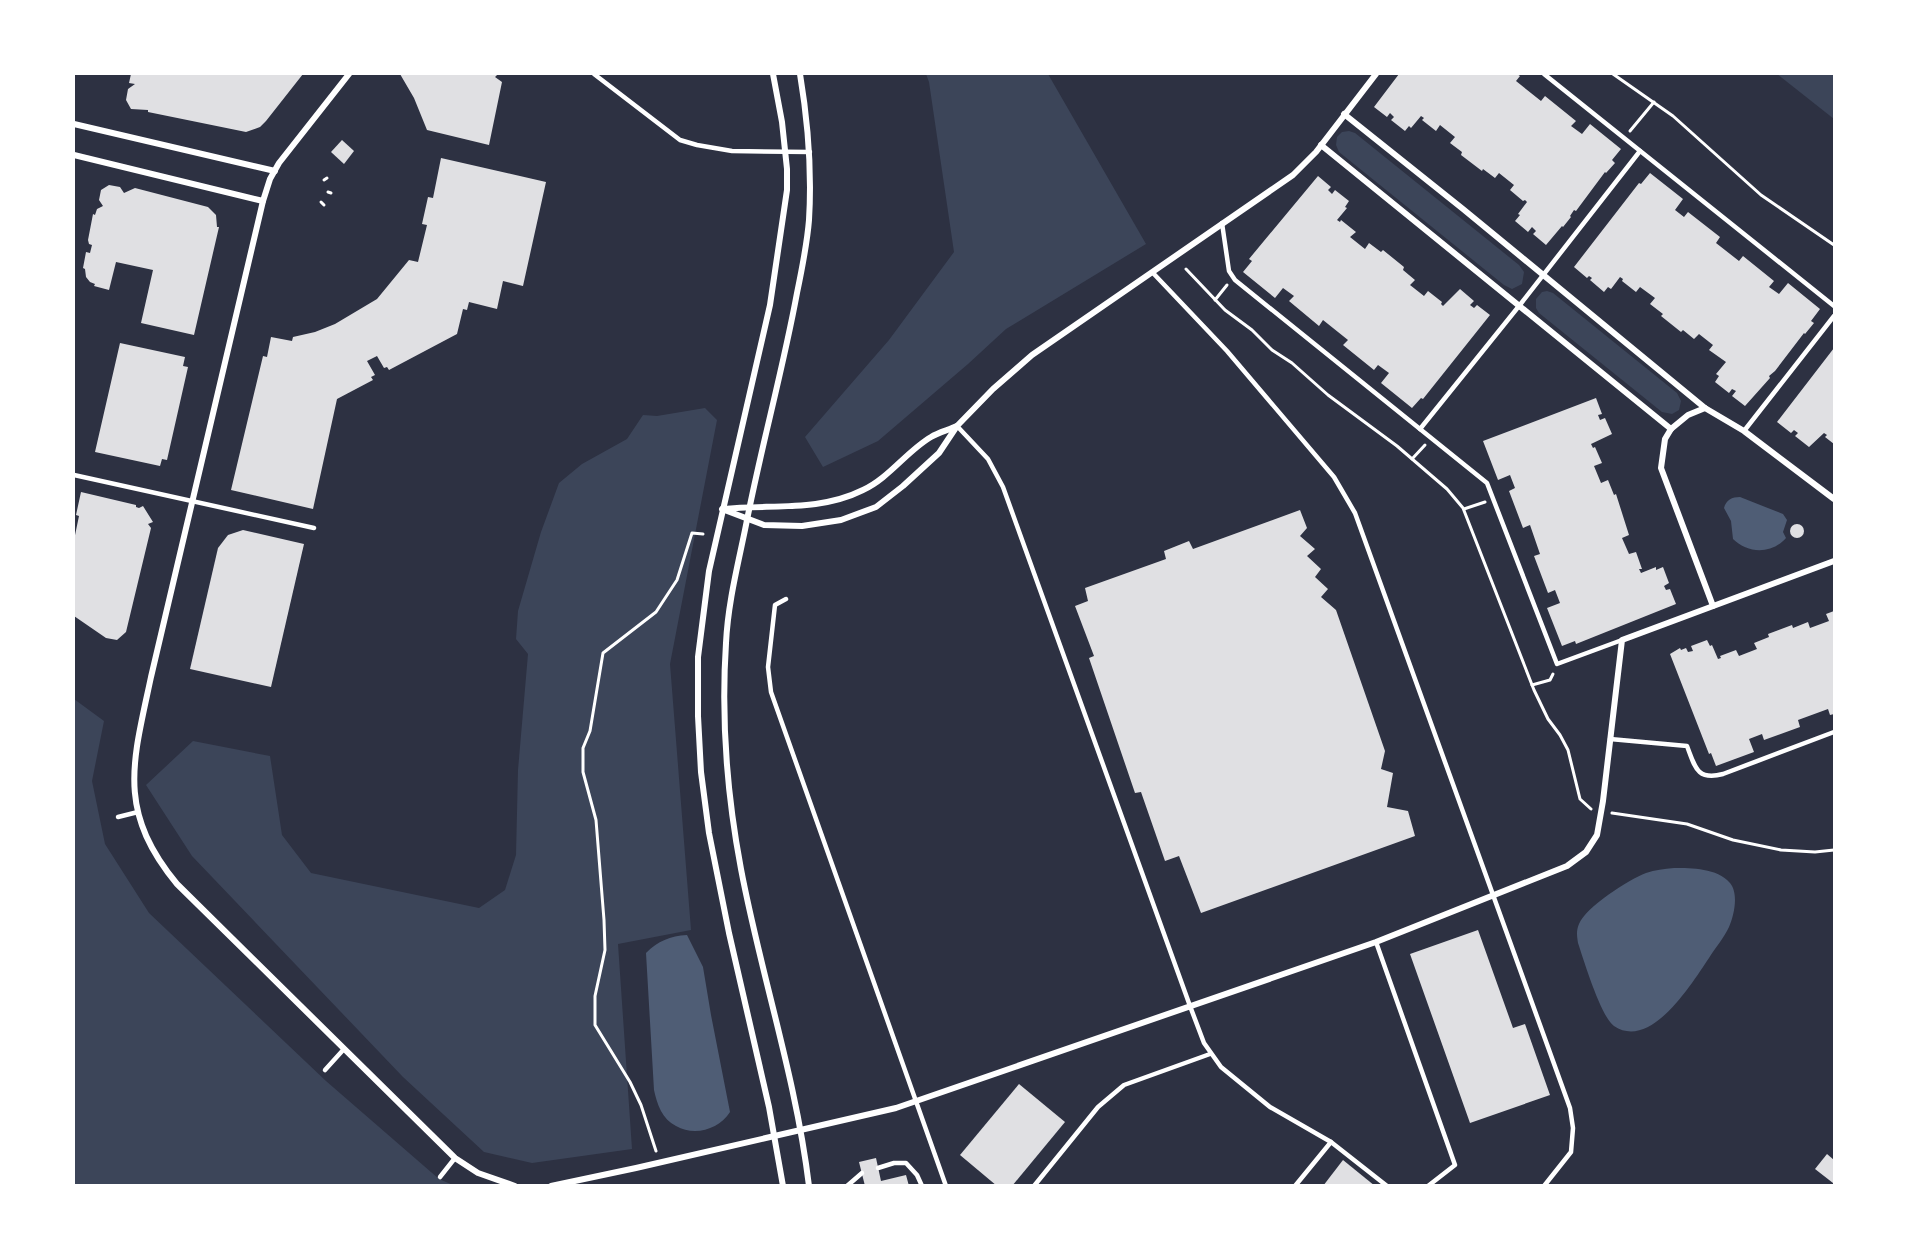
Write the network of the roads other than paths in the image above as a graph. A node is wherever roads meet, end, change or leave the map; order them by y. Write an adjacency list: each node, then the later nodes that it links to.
1 (349, 74): 14 (street)
2 (594, 74): 11 (lane)
3 (773, 74): 11 (street)
4 (800, 74): 12 (street)
5 (1376, 74): 7 (street)
6 (1544, 74): 10 (lane)
7 (1344, 114): 9 (street); 18 (street)
8 (74, 124): 14 (street)
9 (1321, 145): 16 (street); 19 (street)
10 (1640, 151): 18 (lane); 20 (lane)
11 (785, 152): 12 (lane); 31 (street)
12 (810, 152): 30 (street)
13 (74, 155): 15 (street)
14 (275, 171): 15 (street)
15 (263, 201): 29 (street)
16 (1222, 223): 17 (street); 24 (lane)
17 (1153, 273): 23 (street); 42 (lane)
18 (1543, 275): 19 (lane); 22 (street)
19 (1519, 306): 24 (lane); 25 (street)
20 (1834, 306)
21 (1834, 316): 26 (lane)
22 (1705, 408): 25 (street); 26 (street)
23 (957, 426): 30 (street); 32 (street); 44 (lane)
24 (1420, 429): 37 (lane)
25 (1671, 429): 36 (street)
26 (1744, 431): 28 (street)
27 (74, 474): 29 (lane)
28 (1834, 500)
29 (192, 501): 33 (lane); 40 (street)
30 (749, 506): 31 (street); 32 (street)
31 (722, 509): 32 (street); 50 (street)
32 (747, 520): 49 (street)
33 (314, 528)
34 (1834, 561): 36 (street)
35 (786, 599): 48 (lane)
36 (1713, 606): 37 (street)
37 (1622, 640): 39 (street)
38 (1834, 732): 39 (lane)
39 (1610, 739): 42 (street)
40 (138, 812): 41 (lane); 45 (street)
41 (118, 817)
42 (1492, 895): 43 (street); 67 (lane)
43 (1376, 942): 44 (street); 66 (lane)
44 (1190, 1006): 46 (lane); 48 (street)
45 (344, 1049): 47 (lane); 52 (street)
46 (1210, 1054): 51 (lane); 63 (lane)
47 (325, 1070)
48 (915, 1101): 49 (street); 62 (lane)
49 (800, 1131): 50 (street); 59 (street)
50 (775, 1136): 57 (street); 58 (street)
51 (1330, 1142): 64 (lane); 65 (lane)
52 (455, 1158): 55 (lane); 56 (street)
53 (878, 1168): 61 (lane)
54 (862, 1173): 60 (lane)
55 (440, 1177)
56 (515, 1185)
57 (551, 1185)
58 (783, 1185)
59 (809, 1185)
60 (846, 1185)
61 (922, 1185)
62 (946, 1185)
63 (1035, 1185)
64 (1295, 1185)
65 (1386, 1185)
66 (1428, 1185)
67 (1544, 1185)

